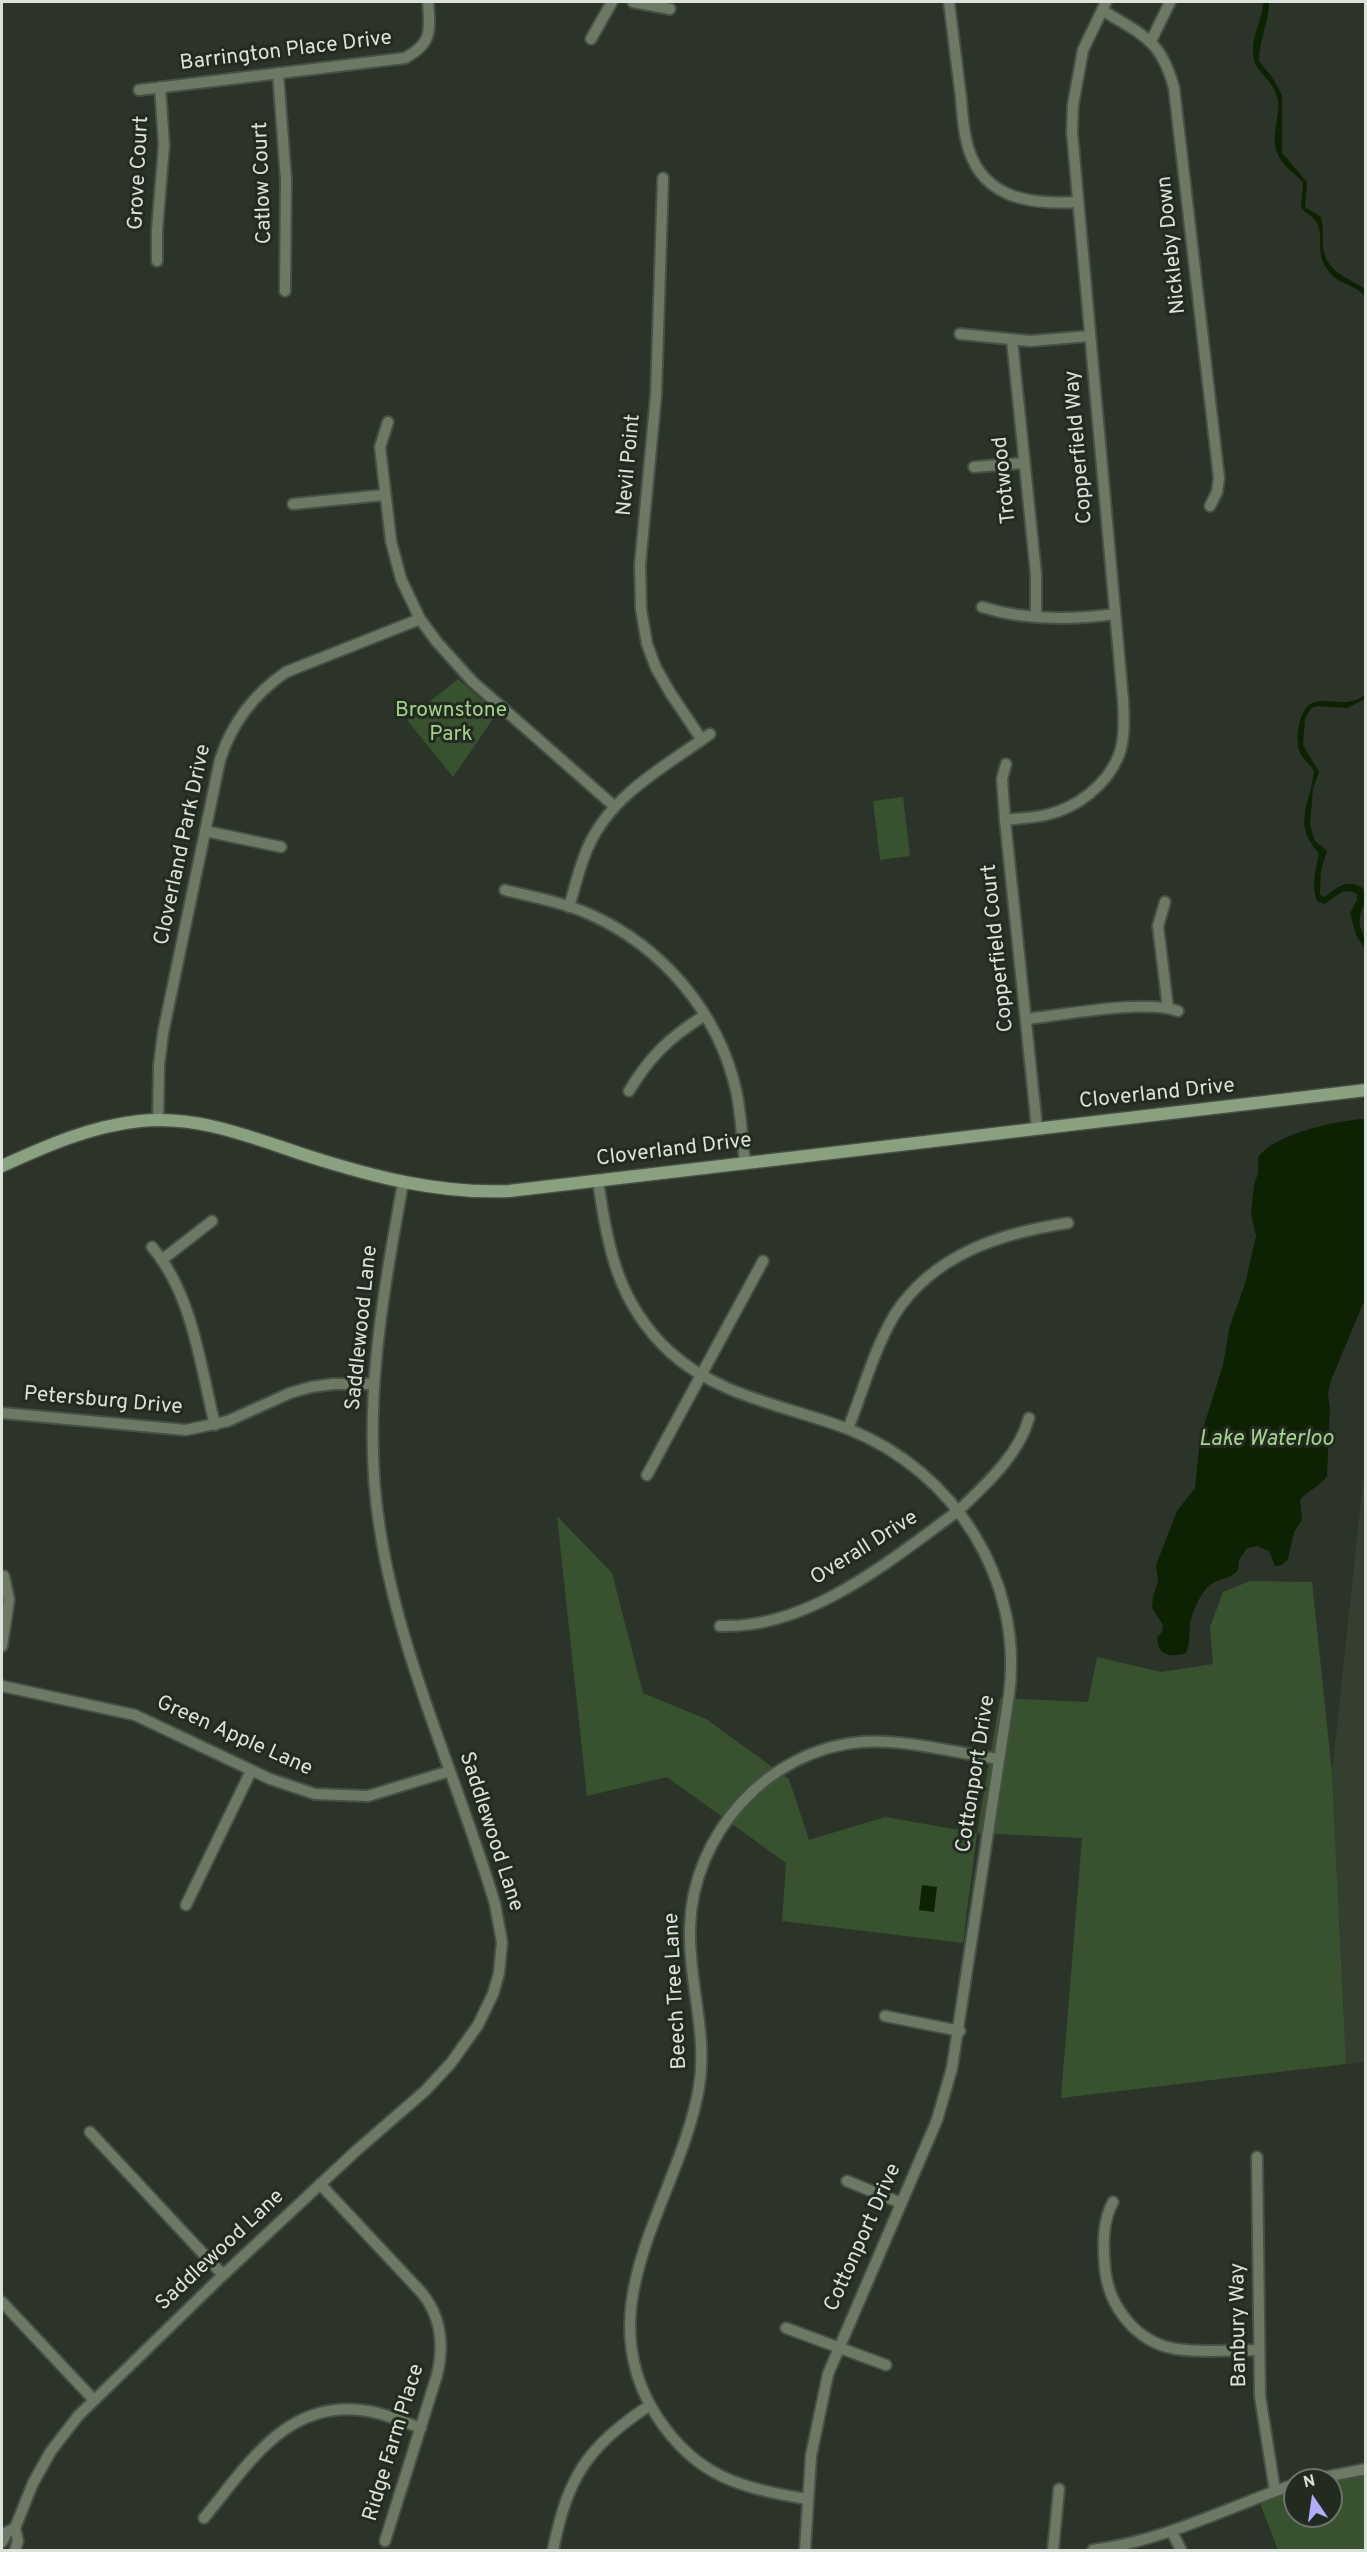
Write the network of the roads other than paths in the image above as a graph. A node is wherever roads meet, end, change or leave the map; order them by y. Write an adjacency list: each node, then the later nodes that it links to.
1 (428, 2): 10 (street, Barrington Place Drive)
2 (612, 2): 8 (street)
3 (633, 2): 7 (street)
4 (949, 2): 14 (street)
5 (1170, 2): 9 (street)
6 (1104, 6): 9 (street, Nickleby Down); 14 (street, Copperfield Way)
7 (670, 9)
8 (591, 39)
9 (1152, 41): 25 (street, Nickleby Down)
10 (278, 73): 11 (street, Barrington Place Drive); 16 (street, Catlow Court)
11 (160, 87): 12 (street, Barrington Place Drive); 15 (street, Grove Court)
12 (139, 90)
13 (663, 178): 31 (street, Nevil Point)
14 (1077, 202): 18 (street, Copperfield Way)
15 (157, 261)
16 (285, 291)
17 (960, 334): 19 (street)
18 (1089, 336): 19 (street); 27 (street, Copperfield Way)
19 (1011, 340): 21 (street, Trotwood)
20 (388, 422): 23 (street)
21 (1023, 463): 22 (street); 28 (street, Trotwood)
22 (974, 467)
23 (384, 495): 24 (street); 29 (street)
24 (293, 504)
25 (1210, 506)
26 (981, 606): 28 (street)
27 (1115, 614): 28 (street); 32 (street, Copperfield Way)
28 (1036, 616)
29 (420, 619): 31 (street); 33 (street, Cloverland Park Drive)
30 (1006, 764): 32 (street, Copperfield Court)
31 (614, 806): 37 (street)
32 (1005, 820): 39 (street, Copperfield Court)
33 (205, 831): 34 (street); 42 (street, Cloverland Park Drive)
34 (281, 847)
35 (505, 890): 37 (street)
36 (1165, 902): 39 (street)
37 (569, 907): 38 (street)
38 (705, 1015): 41 (street); 44 (street)
39 (1026, 1019): 43 (street, Copperfield Court)
40 (1365, 1090): 43 (main road, Cloverland Drive)
41 (628, 1091)
42 (158, 1120): 45 (main road, Cloverland Drive); 47 (main road, Cloverland Drive)
43 (1037, 1128): 44 (main road, Cloverland Drive)
44 (745, 1162): 46 (main road, Cloverland Drive)
45 (2, 1166)
46 (598, 1180): 47 (main road, Cloverland Drive); 53 (street, Cottonport Drive)
47 (403, 1183): 54 (street, Saddlewood Lane)
48 (212, 1221): 51 (street)
49 (1068, 1223): 58 (street)
50 (152, 1247): 51 (street)
51 (162, 1259): 57 (street)
52 (763, 1261): 53 (street)
53 (703, 1375): 58 (street, Cottonport Drive); 59 (street)
54 (373, 1384): 57 (street, Petersburg Drive); 67 (street, Saddlewood Lane)
55 (2, 1413): 57 (street, Petersburg Drive)
56 (1029, 1418): 60 (street, Overall Drive)
57 (215, 1425)
58 (848, 1429): 60 (street, Cottonport Drive)
59 (647, 1475)
60 (958, 1511): 62 (street, Overall Drive); 65 (street, Cottonport Drive)
61 (4, 1576): 63 (street)
62 (720, 1626)
63 (2, 1646)
64 (2, 1686): 66 (street, Green Apple Lane)
65 (999, 1759): 70 (street, Cottonport Drive); 84 (street, Beech Tree Lane)
66 (251, 1771): 67 (street, Green Apple Lane); 68 (street)
67 (450, 1771): 74 (street, Saddlewood Lane)
68 (186, 1905)
69 (885, 2016): 70 (street)
70 (960, 2031): 76 (street, Cottonport Drive)
71 (90, 2132): 77 (street)
72 (1257, 2157): 81 (street, Banbury Way)
73 (847, 2181): 76 (street)
74 (320, 2184): 77 (street, Saddlewood Lane); 85 (street, Ridge Farm Place)
75 (1113, 2202): 81 (street)
76 (901, 2203): 80 (street, Cottonport Drive)
77 (224, 2274): 83 (street, Saddlewood Lane)
78 (2, 2302): 83 (street)
79 (786, 2328): 80 (street)
80 (838, 2347): 82 (street); 91 (street, Cottonport Drive)
81 (1259, 2350): 90 (street, Banbury Way)
82 (886, 2365)
83 (93, 2399): 93 (street, Saddlewood Lane)
84 (650, 2405): 91 (street, Beech Tree Lane); 98 (street)
85 (421, 2428): 92 (street); 95 (street, Ridge Farm Place)
86 (1365, 2469): 87 (street)
87 (1343, 2473)
88 (1283, 2488): 90 (street)
89 (1059, 2489): 100 (street)
90 (1275, 2491): 94 (street)
91 (807, 2499): 99 (street, Cottonport Drive)
92 (204, 2518)
93 (15, 2529): 96 (street, Saddlewood Lane); 97 (street, Saddlewood Lane)
94 (1172, 2532): 101 (street); 102 (street)
95 (385, 2541)
96 (2, 2542)
97 (15, 2550)
98 (553, 2550)
99 (806, 2550)
100 (1053, 2550)
101 (1093, 2550)
102 (1180, 2550)

